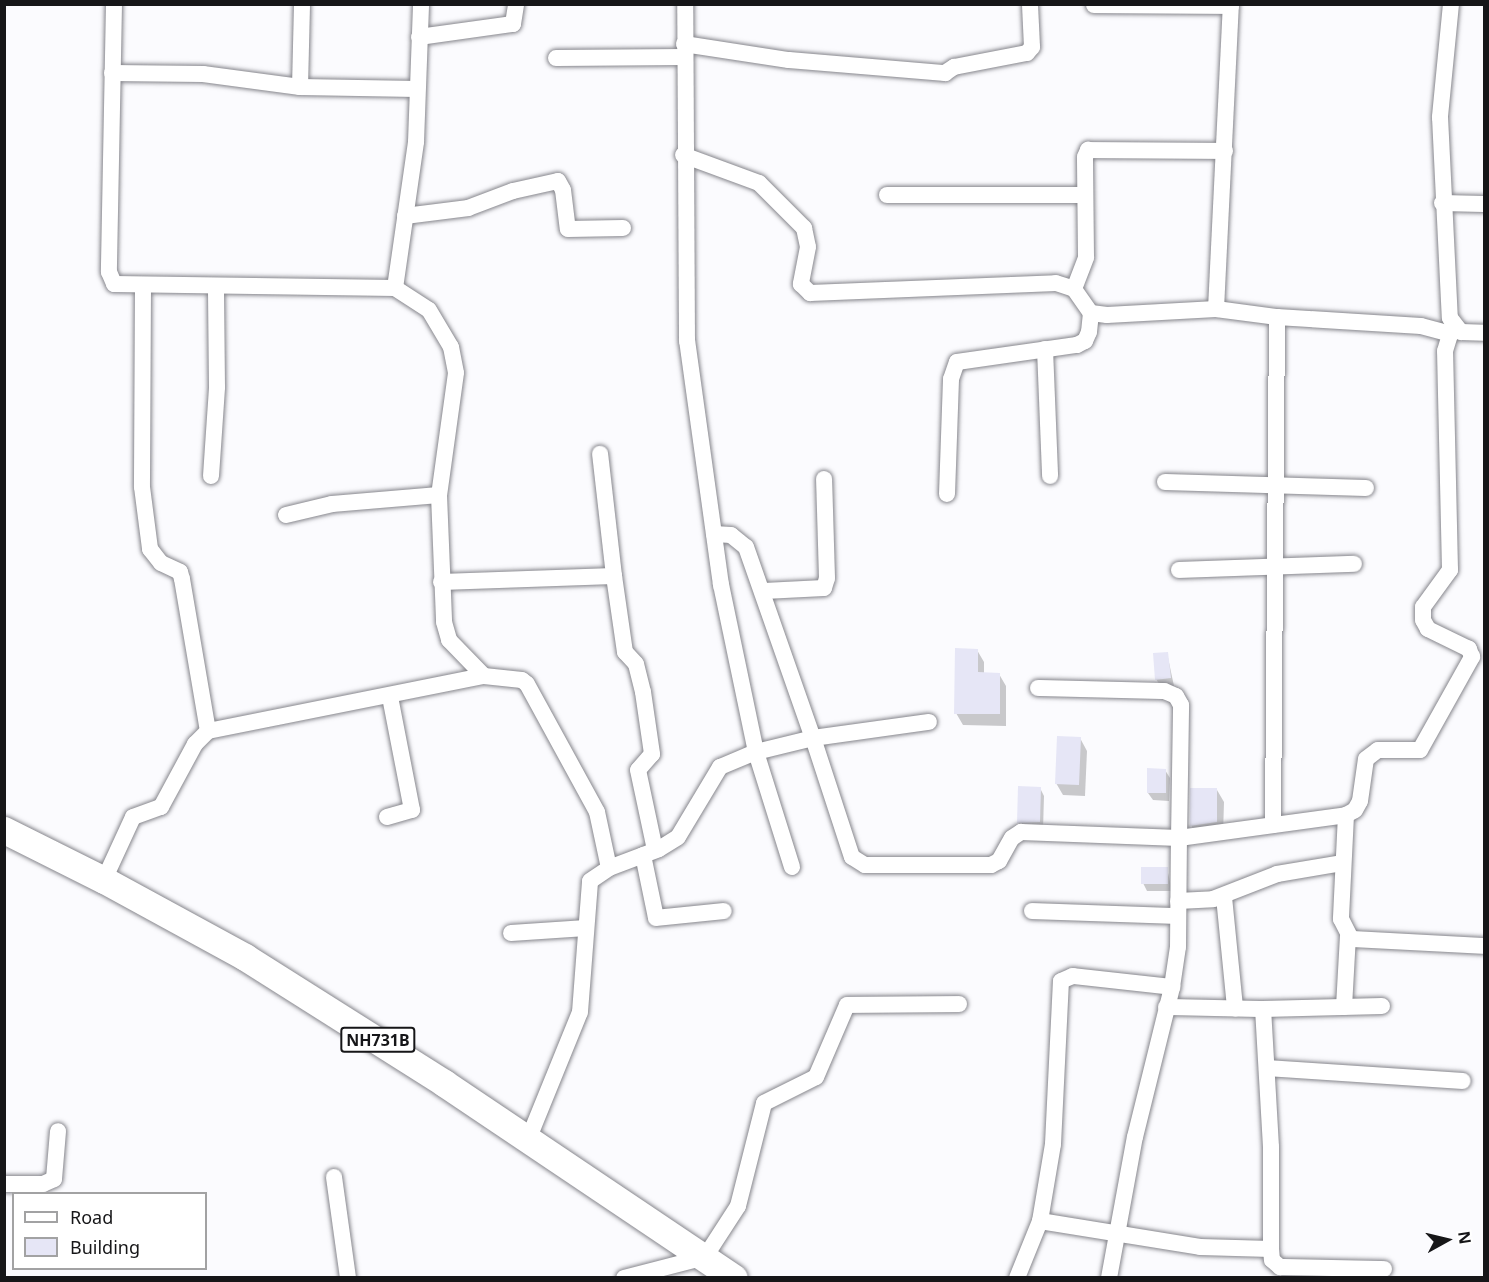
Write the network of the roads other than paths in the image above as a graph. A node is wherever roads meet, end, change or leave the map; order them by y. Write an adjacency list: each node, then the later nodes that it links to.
1 (114, 4): 14 (street)
2 (302, 4): 15 (street)
3 (421, 4): 11 (street)
4 (516, 4): 11 (street)
5 (685, 4): 12 (street)
6 (1030, 4): 12 (street)
7 (1450, 4): 21 (street)
8 (1094, 5): 9 (street)
9 (1143, 5): 10 (street)
10 (1231, 5): 17 (street)
11 (419, 37): 16 (street)
12 (684, 50): 13 (street); 18 (street)
13 (556, 58)
14 (112, 73): 15 (street); 25 (street)
15 (300, 87): 16 (street)
16 (417, 89): 23 (street)
17 (1225, 152): 20 (street); 29 (street)
18 (683, 155): 28 (street); 45 (street)
19 (886, 195): 20 (street)
20 (1085, 195): 28 (street)
21 (1442, 203): 22 (street); 32 (street)
22 (1485, 204)
23 (405, 216): 24 (street); 27 (street)
24 (624, 228)
25 (142, 287): 26 (street); 56 (street)
26 (216, 288): 27 (street); 36 (street)
27 (395, 288): 43 (street)
28 (1074, 289): 30 (street)
29 (1216, 309): 30 (street); 31 (street)
30 (1091, 313): 34 (street)
31 (1277, 317): 32 (street); 40 (street)
32 (1452, 330): 33 (street); 59 (street)
33 (1485, 333)
34 (1045, 349): 37 (street); 42 (street)
35 (600, 453): 49 (street)
36 (211, 476)
37 (1050, 476)
38 (824, 479): 51 (street)
39 (1165, 482): 40 (street)
40 (1276, 484): 41 (street); 47 (street)
41 (1366, 488)
42 (947, 494)
43 (439, 495): 44 (street); 50 (street)
44 (286, 515)
45 (714, 534): 51 (street); 58 (street)
46 (1354, 564): 47 (street)
47 (1275, 567): 48 (street); 61 (street)
48 (1179, 570)
49 (614, 576): 50 (street); 65 (street)
50 (441, 582): 52 (street)
51 (764, 591): 57 (street)
52 (484, 676): 54 (street); 68 (street)
53 (1038, 688): 63 (street)
54 (390, 696): 56 (street); 60 (street)
55 (929, 722): 57 (street)
56 (208, 731): 69 (street)
57 (813, 738): 58 (street); 63 (street)
58 (756, 752): 65 (street); 67 (street)
59 (1346, 815): 61 (street); 66 (street)
60 (387, 818)
61 (1273, 825): 63 (street)
62 (4, 830): 69 (highway, NH731B)
63 (1179, 838): 71 (street)
64 (4, 848): 94 (highway, NH731B)
65 (649, 853): 68 (street); 72 (street)
66 (1343, 863): 70 (street); 76 (street)
67 (792, 867)
68 (609, 868): 74 (street)
69 (104, 879): 88 (highway, NH731B)
70 (1224, 897): 71 (street); 83 (street)
71 (1178, 908): 73 (street); 78 (street)
72 (724, 911)
73 (1032, 911)
74 (586, 928): 75 (street); 88 (street)
75 (510, 933)
76 (1348, 936): 77 (street); 82 (street)
77 (1485, 946)
78 (1172, 987): 81 (street); 91 (street)
79 (959, 1005): 94 (street)
80 (1382, 1006): 82 (street)
81 (1166, 1007): 83 (street); 92 (street)
82 (1344, 1007): 84 (street)
83 (1235, 1008): 84 (street)
84 (1263, 1009): 85 (street)
85 (1267, 1068): 86 (street); 93 (street)
86 (1463, 1081)
87 (58, 1131): 90 (street)
88 (528, 1140): 94 (highway, NH731B)
89 (334, 1177): 96 (street)
90 (4, 1184)
91 (1040, 1221): 92 (street); 99 (street)
92 (1117, 1232): 93 (street); 100 (street)
93 (1271, 1249): 95 (street)
94 (698, 1266): 97 (street); 98 (highway, NH731B)
95 (1384, 1269)
96 (348, 1278)
97 (624, 1278)
98 (734, 1278)
99 (1017, 1278)
100 (1109, 1278)

